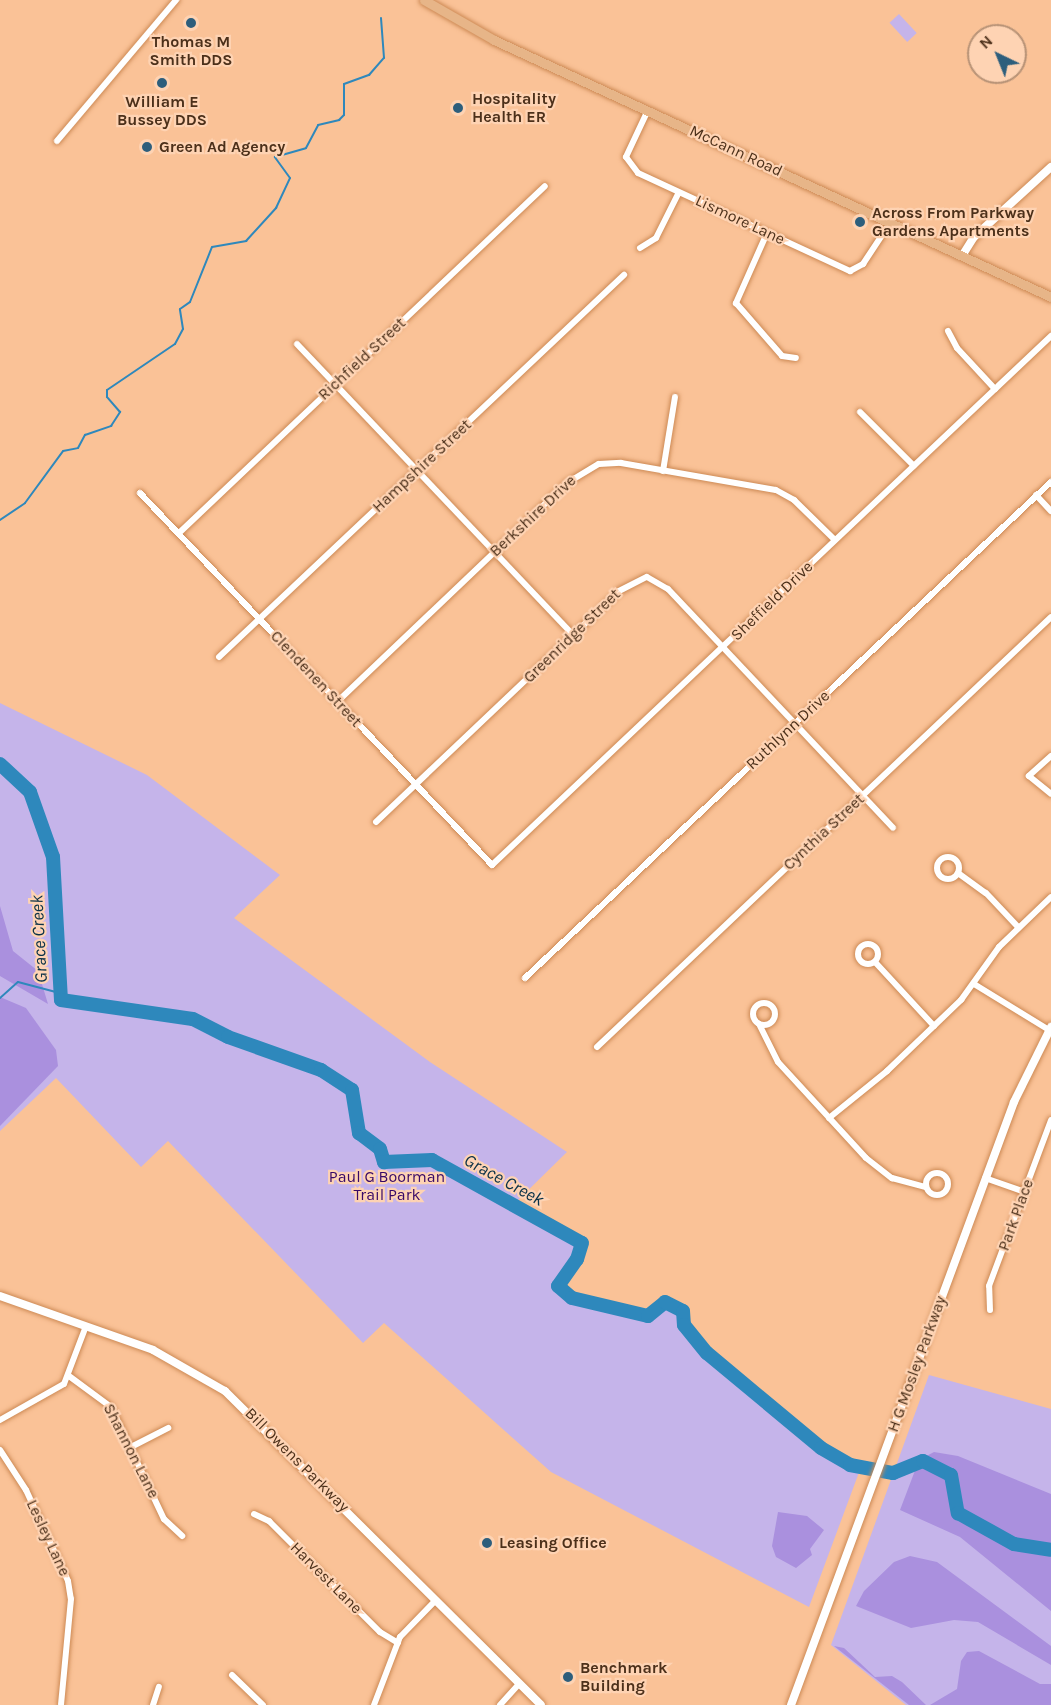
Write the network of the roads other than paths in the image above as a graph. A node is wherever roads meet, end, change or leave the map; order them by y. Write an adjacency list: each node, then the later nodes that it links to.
1 (176, 0): 4 (street)
2 (424, 0): 3 (main road, McCann Road)
3 (648, 110): 7 (street, Lismore Lane); 8 (main road, McCann Road)
4 (57, 141)
5 (1051, 167): 11 (main road)
6 (545, 186): 18 (street, Richfield Street)
7 (679, 192): 9 (street, Lismore Lane); 10 (street)
8 (890, 223): 9 (street, Lismore Lane); 11 (main road, McCann Road)
9 (767, 233): 17 (street)
10 (640, 248)
11 (962, 256): 13 (main road, McCann Road)
12 (624, 275): 23 (street, Hampshire Street)
13 (1051, 297)
14 (948, 331): 19 (street)
15 (1051, 336): 19 (street, Sheffield Drive)
16 (297, 344): 18 (street)
17 (796, 358)
18 (335, 384): 23 (street); 29 (street, Richfield Street)
19 (995, 389): 22 (street, Sheffield Drive)
20 (675, 397): 24 (street)
21 (860, 412): 22 (street)
22 (914, 466): 30 (street, Sheffield Drive)
23 (417, 470): 31 (street); 33 (street, Hampshire Street)
24 (663, 471): 30 (street, Berkshire Drive); 31 (street, Berkshire Drive)
25 (1051, 482): 27 (street, Ruthlynn Drive)
26 (140, 493): 29 (street, Clendenen Street)
27 (1036, 495): 28 (street); 38 (street, Ruthlynn Drive)
28 (1051, 511)
29 (178, 533): 33 (street, Clendenen Street)
30 (835, 540): 35 (street, Sheffield Drive)
31 (494, 552): 34 (street); 37 (street, Berkshire Drive)
32 (1051, 617): 42 (street, Cynthia Street)
33 (260, 620): 36 (street, Hampshire Street); 37 (street, Clendenen Street)
34 (573, 635): 35 (street, Greenridge Street); 40 (street, Greenridge Street)
35 (723, 647): 38 (street, Greenridge Street); 45 (street, Sheffield Drive)
36 (219, 657)
37 (337, 702): 40 (street, Clendenen Street)
38 (795, 723): 42 (street, Greenridge Street); 50 (street, Ruthlynn Drive)
39 (1051, 756): 41 (street)
40 (415, 784): 43 (street, Greenridge Street); 45 (street, Clendenen Street)
41 (1051, 794)
42 (863, 795): 44 (street, Greenridge Street); 55 (street, Cynthia Street)
43 (375, 822)
44 (893, 828)
45 (492, 865)
46 (958, 873): 48 (street)
47 (1051, 897): 48 (street)
48 (1018, 927): 51 (street)
49 (875, 962): 53 (street)
50 (525, 978)
51 (974, 984): 53 (street); 54 (street)
52 (759, 1024): 56 (street)
53 (934, 1026): 56 (street)
54 (1050, 1028): 58 (main road, H G Mosley Parkway)
55 (597, 1047)
56 (829, 1118): 59 (street)
57 (1051, 1120): 60 (street, Park Place)
58 (986, 1178): 60 (street); 82 (main road, H G Mosley Parkway)
59 (926, 1187)
60 (1025, 1192): 62 (street, Park Place)
61 (0, 1296): 63 (main road, Bill Owens Parkway)
62 (990, 1310)
63 (86, 1326): 64 (street); 71 (main road, Bill Owens Parkway)
64 (69, 1376): 65 (street); 67 (street, Shannon Lane)
65 (0, 1420)
66 (168, 1428): 67 (street)
67 (131, 1447): 70 (street, Shannon Lane)
68 (0, 1450): 76 (street, Lesley Lane)
69 (254, 1514): 72 (street, Harvest Lane)
70 (182, 1536)
71 (435, 1601): 72 (street); 74 (main road, Bill Owens Parkway)
72 (398, 1643): 79 (street)
73 (232, 1675): 78 (street)
74 (518, 1685): 80 (street); 81 (main road, Bill Owens Parkway)
75 (159, 1687): 77 (street)
76 (61, 1705)
77 (153, 1705)
78 (264, 1705)
79 (374, 1705)
80 (500, 1705)
81 (541, 1705)
82 (791, 1705)

